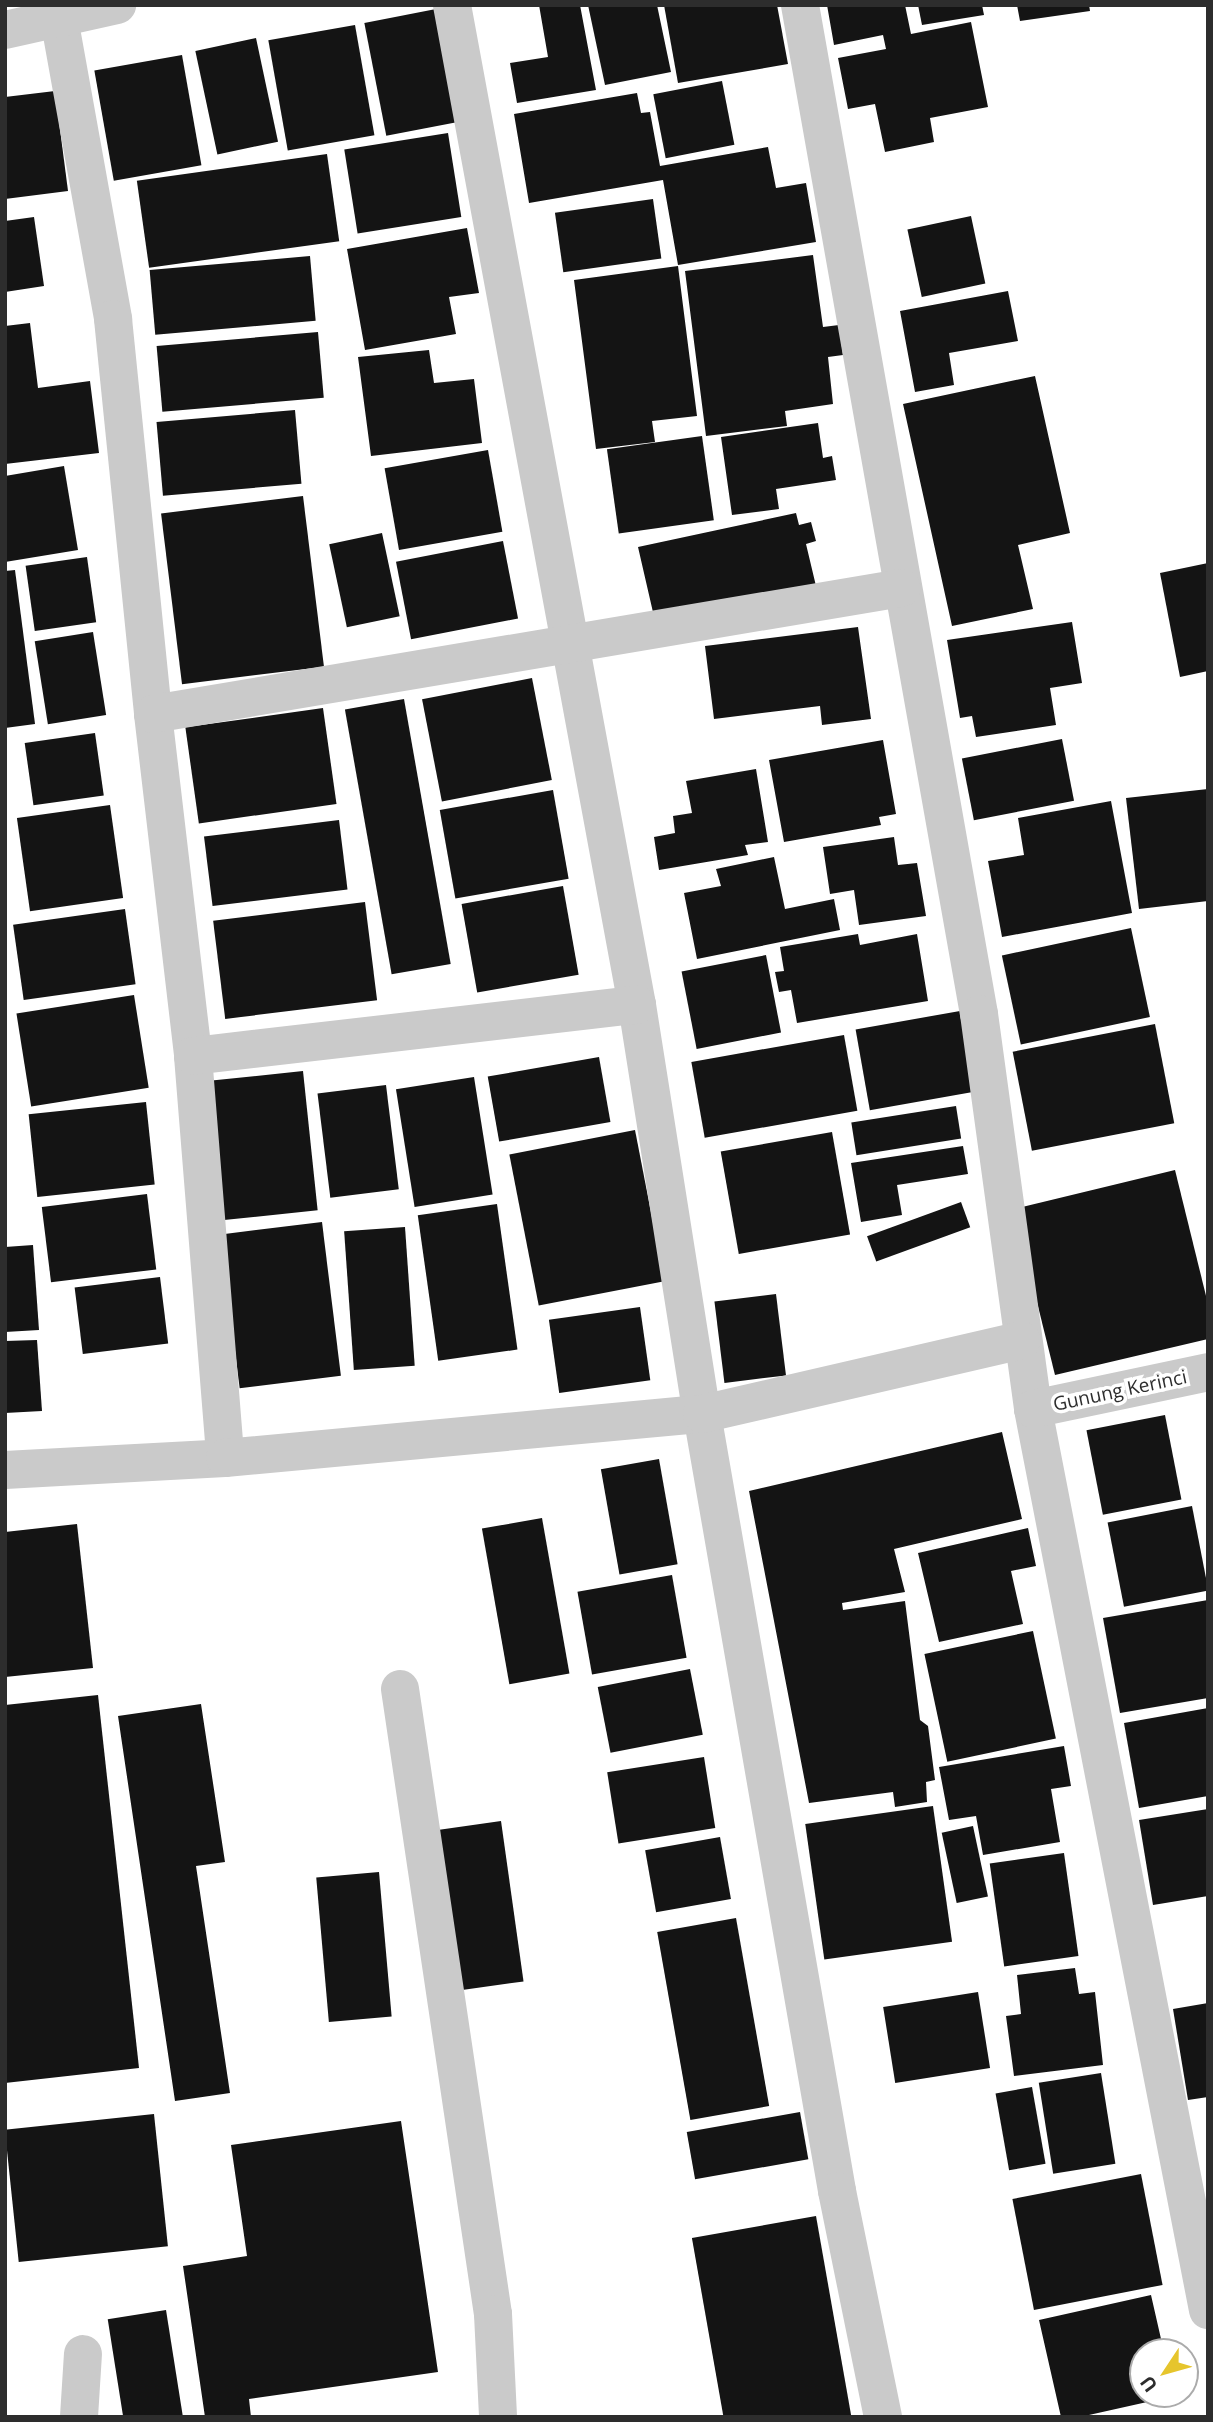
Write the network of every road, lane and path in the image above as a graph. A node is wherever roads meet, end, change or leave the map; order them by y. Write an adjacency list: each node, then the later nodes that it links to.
1 (117, 5): 4 (street)
2 (452, 5): 7 (street)
3 (800, 5): 6 (street)
4 (59, 18): 5 (street); 8 (street)
5 (5, 30)
6 (901, 588): 7 (street); 11 (street)
7 (572, 646): 8 (street); 9 (street)
8 (153, 714): 10 (street)
9 (637, 1005): 10 (street); 14 (street)
10 (193, 1056): 15 (street)
11 (1022, 1340): 13 (street); 14 (street)
12 (1208, 1372): 13 (street, Gunung Kerinci)
13 (1032, 1409): 18 (street)
14 (702, 1414): 15 (street); 22 (street)
15 (225, 1458): 16 (street)
16 (5, 1470)
17 (400, 1689): 21 (street)
18 (1208, 2310)
19 (83, 2354): 20 (street)
20 (79, 2417)
21 (498, 2417)
22 (883, 2417)

